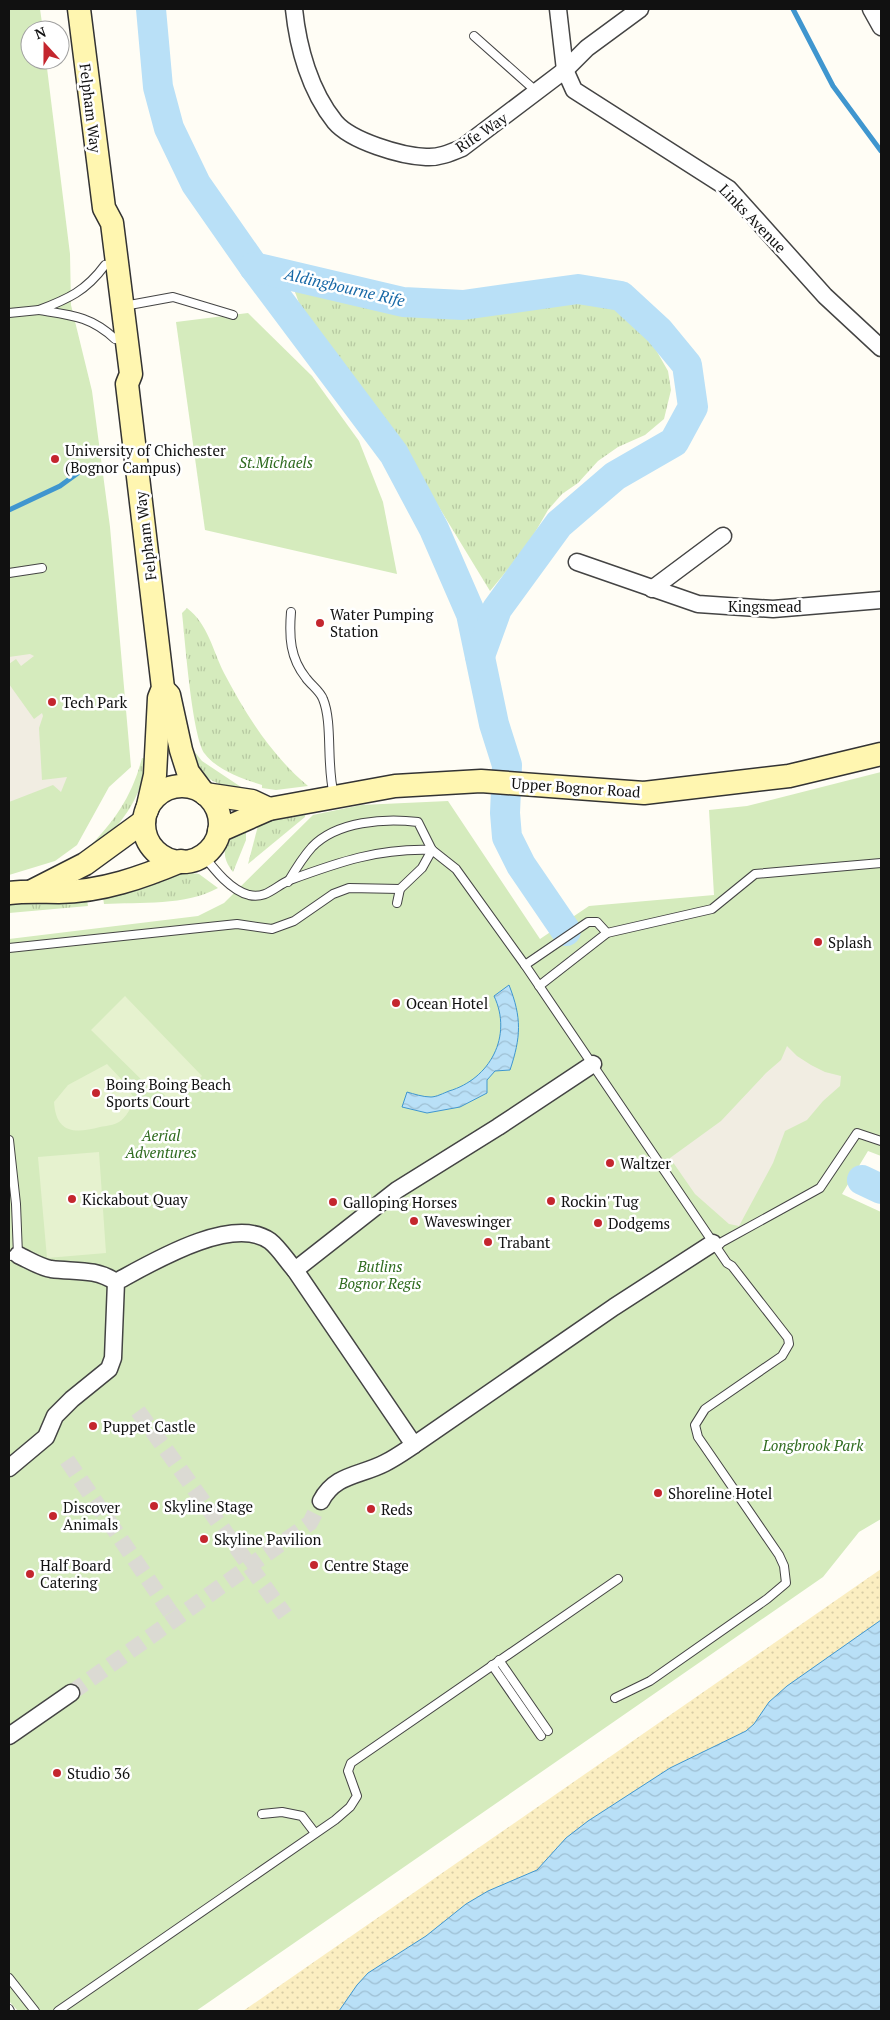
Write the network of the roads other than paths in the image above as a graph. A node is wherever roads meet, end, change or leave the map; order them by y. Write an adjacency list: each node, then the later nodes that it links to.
1 (78, 9): 10 (main road, Felpham Way)
2 (294, 9): 9 (street, Rife Way)
3 (558, 9): 8 (street)
4 (640, 9): 8 (street, Rife Way)
5 (871, 9): 6 (street)
6 (881, 27)
7 (474, 36): 9 (lane)
8 (565, 70): 9 (street, Rife Way); 17 (street, Links Avenue)
9 (537, 92)
10 (104, 208): 11 (main road, Felpham Way); 12 (main road, Felpham Way)
11 (105, 265): 13 (lane); 16 (main road, Felpham Way)
12 (122, 306): 15 (lane); 18 (main road, Felpham Way)
13 (39, 310): 14 (lane); 16 (lane)
14 (9, 313)
15 (233, 315)
16 (115, 339): 18 (main road, Felpham Way)
17 (881, 348)
18 (127, 384): 26 (main road, Felpham Way)
19 (723, 536): 23 (street)
20 (577, 562): 23 (street, Kingsmead)
21 (42, 568): 22 (lane)
22 (9, 573)
23 (652, 589): 24 (street, Kingsmead)
24 (881, 600)
25 (291, 612): 29 (lane)
26 (163, 688): 28 (main road, Felpham Way); 31 (main road, Felpham Way)
27 (881, 754): 29 (main road, Upper Bognor Road)
28 (204, 793): 30 (main road); 31 (main road); 32 (main road)
29 (334, 795): 30 (main road, Upper Bognor Road)
30 (269, 809): 32 (main road, Upper Bognor Road)
31 (146, 815): 35 (main road); 39 (main road)
32 (219, 831): 34 (main road)
33 (432, 850): 37 (lane); 37 (lane); 38 (lane); 44 (lane)
34 (203, 855): 35 (main road); 37 (lane)
35 (181, 861): 39 (main road)
36 (881, 863): 42 (lane)
37 (288, 882)
38 (400, 889): 41 (lane); 43 (lane)
39 (33, 890): 40 (main road)
40 (9, 893)
41 (398, 903)
42 (607, 933): 44 (lane); 45 (lane)
43 (9, 948)
44 (525, 965): 45 (lane)
45 (539, 986): 46 (lane)
46 (593, 1064): 49 (lane); 51 (street)
47 (9, 1140): 50 (lane)
48 (881, 1141): 49 (lane)
49 (715, 1245): 53 (street); 60 (lane)
50 (14, 1256): 52 (street)
51 (295, 1270): 52 (street); 53 (street)
52 (116, 1282): 54 (street)
53 (414, 1444): 55 (street)
54 (9, 1468)
55 (321, 1501)
56 (618, 1579): 57 (lane)
57 (499, 1660): 58 (lane); 58 (lane)
58 (492, 1665): 63 (lane)
59 (71, 1693): 61 (street)
60 (615, 1698)
61 (9, 1736)
62 (262, 1814): 63 (lane)
63 (315, 1833): 66 (lane)
64 (9, 1978): 65 (lane)
65 (35, 2011)
66 (58, 2011)

